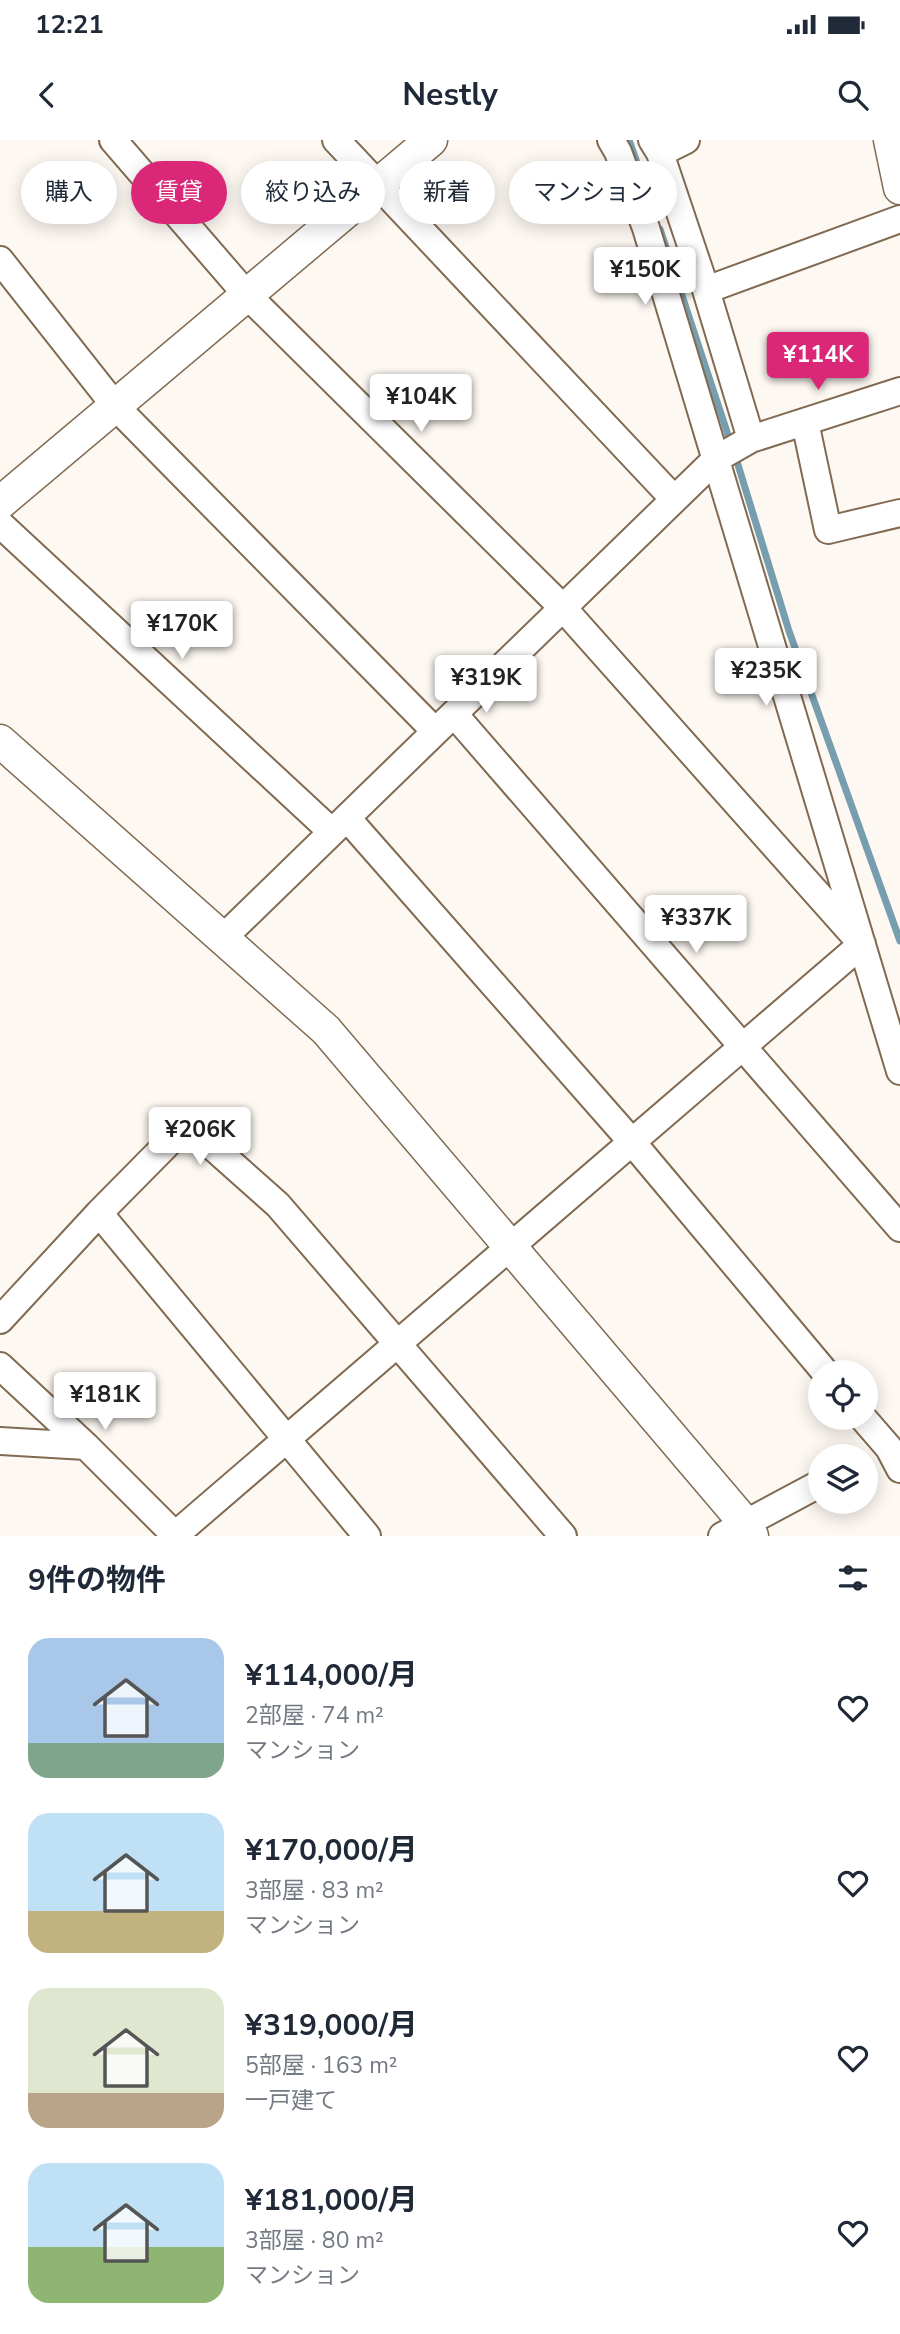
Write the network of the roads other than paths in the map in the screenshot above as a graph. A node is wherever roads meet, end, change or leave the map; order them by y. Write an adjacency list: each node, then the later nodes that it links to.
1 (113, 140): 16 (street)
2 (336, 140): 8 (street)
3 (431, 140): 9 (street)
4 (611, 140): 21 (street)
5 (686, 140): 7 (street)
6 (890, 140): 10 (street)
7 (656, 147): 15 (street)
8 (355, 161)
9 (385, 178)
10 (900, 188)
11 (385, 194): 22 (street)
12 (900, 219): 15 (street)
13 (330, 224): 16 (street)
14 (0, 260): 18 (street)
15 (706, 290): 20 (street)
16 (246, 295): 18 (street); 26 (street)
17 (900, 391): 19 (street)
18 (116, 407): 23 (street); 27 (street)
19 (805, 422): 20 (street); 24 (street)
20 (751, 439): 21 (street)
21 (716, 459): 22 (street); 31 (street)
22 (674, 499): 26 (street)
23 (0, 503)
24 (900, 513)
25 (0, 524): 29 (street)
26 (563, 608): 27 (street); 31 (street)
27 (444, 723): 29 (street); 32 (street)
28 (0, 741): 30 (street)
29 (340, 825): 30 (street); 34 (street)
30 (223, 939): 37 (street)
31 (862, 944): 32 (street); 33 (street)
32 (743, 1046): 34 (street); 36 (street)
33 (900, 1071)
34 (632, 1142): 37 (street); 40 (street)
35 (99, 1213): 38 (street); 39 (street); 43 (street)
36 (900, 1228)
37 (510, 1246): 39 (street); 48 (street)
38 (0, 1320)
39 (399, 1342): 43 (street); 51 (street)
40 (815, 1360)
41 (0, 1366): 45 (street)
42 (871, 1430): 46 (street)
43 (287, 1439): 49 (street); 50 (street)
44 (0, 1441): 45 (street)
45 (86, 1446): 49 (street)
46 (889, 1455)
47 (808, 1491): 48 (street)
48 (739, 1532)
49 (175, 1536)
50 (367, 1536)
51 (564, 1536)

